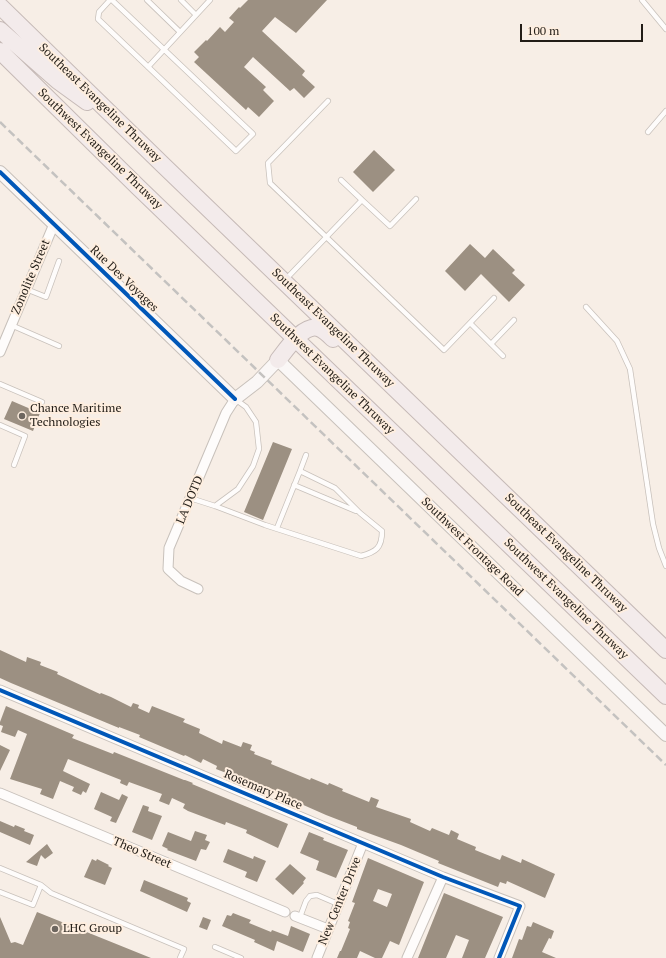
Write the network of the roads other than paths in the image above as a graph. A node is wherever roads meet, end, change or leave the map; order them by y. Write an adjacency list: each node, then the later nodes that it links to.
1 (111, 0): 11 (lane); 14 (lane)
2 (147, 0): 10 (lane)
3 (181, 0): 7 (lane)
4 (210, 0): 7 (lane)
5 (642, 0): 8 (lane)
6 (2, 5): 19 (highway, Southeast Evangeline Thruway)
7 (196, 15): 10 (lane)
8 (666, 29)
9 (0, 30): 19 (highway)
10 (180, 32): 11 (lane)
11 (164, 50): 14 (lane); 14 (lane)
12 (0, 51): 15 (highway, Southwest Evangeline Thruway)
13 (0, 68): 15 (highway)
14 (148, 68)
15 (26, 76): 34 (highway, Southwest Evangeline Thruway)
16 (328, 101): 25 (lane)
17 (666, 111): 18 (lane)
18 (648, 132)
19 (136, 139): 27 (highway, Southeast Evangeline Thruway)
20 (0, 172): 24 (main road, Rue Des Voyages)
21 (341, 180): 23 (lane)
22 (416, 199): 23 (lane)
23 (362, 200): 25 (lane)
24 (54, 224): 28 (street, Zonolite Street); 43 (main road, Rue Des Voyages)
25 (326, 237): 27 (lane); 32 (lane)
26 (59, 261): 28 (lane)
27 (284, 281): 38 (highway, Southeast Evangeline Thruway)
28 (26, 289): 33 (street, Zonolite Street)
29 (494, 298): 32 (lane)
30 (586, 307): 54 (lane)
31 (514, 320): 35 (lane)
32 (470, 323): 35 (lane)
33 (11, 325): 36 (street, Zonolite Street); 37 (lane)
34 (296, 339): 38 (highway); 40 (highway); 41 (highway, Southwest Evangeline Thruway)
35 (491, 344): 39 (lane)
36 (1, 346)
37 (59, 346)
38 (352, 346): 56 (highway, Southeast Evangeline Thruway)
39 (503, 356)
40 (278, 360): 41 (highway); 43 (main road); 59 (main road, Southwest Frontage Road)
41 (322, 365): 58 (highway, Southwest Evangeline Thruway)
42 (0, 384): 44 (lane)
43 (235, 400): 50 (street, LA DOTD); 51 (lane)
44 (42, 402)
45 (0, 425): 47 (lane)
46 (306, 455): 48 (lane)
47 (14, 465)
48 (300, 471): 49 (lane); 52 (lane)
49 (294, 485): 52 (lane); 53 (lane)
50 (190, 498): 51 (lane); 55 (street, LA DOTD)
51 (215, 506): 53 (lane)
52 (360, 513): 53 (lane)
53 (276, 528)
54 (666, 566)
55 (198, 589)
56 (666, 650)
57 (0, 690): 61 (street, Rosemary Place)
58 (666, 696)
59 (666, 735)
60 (0, 793): 67 (street, Theo Street)
61 (363, 843): 63 (street, Rosemary Place); 66 (street, New Center Drive)
62 (0, 868): 64 (lane)
63 (443, 877): 74 (street); 75 (street, Rosemary Place)
64 (41, 885): 65 (lane); 71 (lane)
65 (0, 892)
66 (338, 904): 68 (lane); 69 (street, New Center Drive)
67 (285, 912)
68 (298, 916): 69 (street)
69 (328, 929): 73 (street, New Center Drive)
70 (215, 947): 72 (lane)
71 (180, 958)
72 (241, 958)
73 (317, 958)
74 (407, 958)
75 (499, 958)

